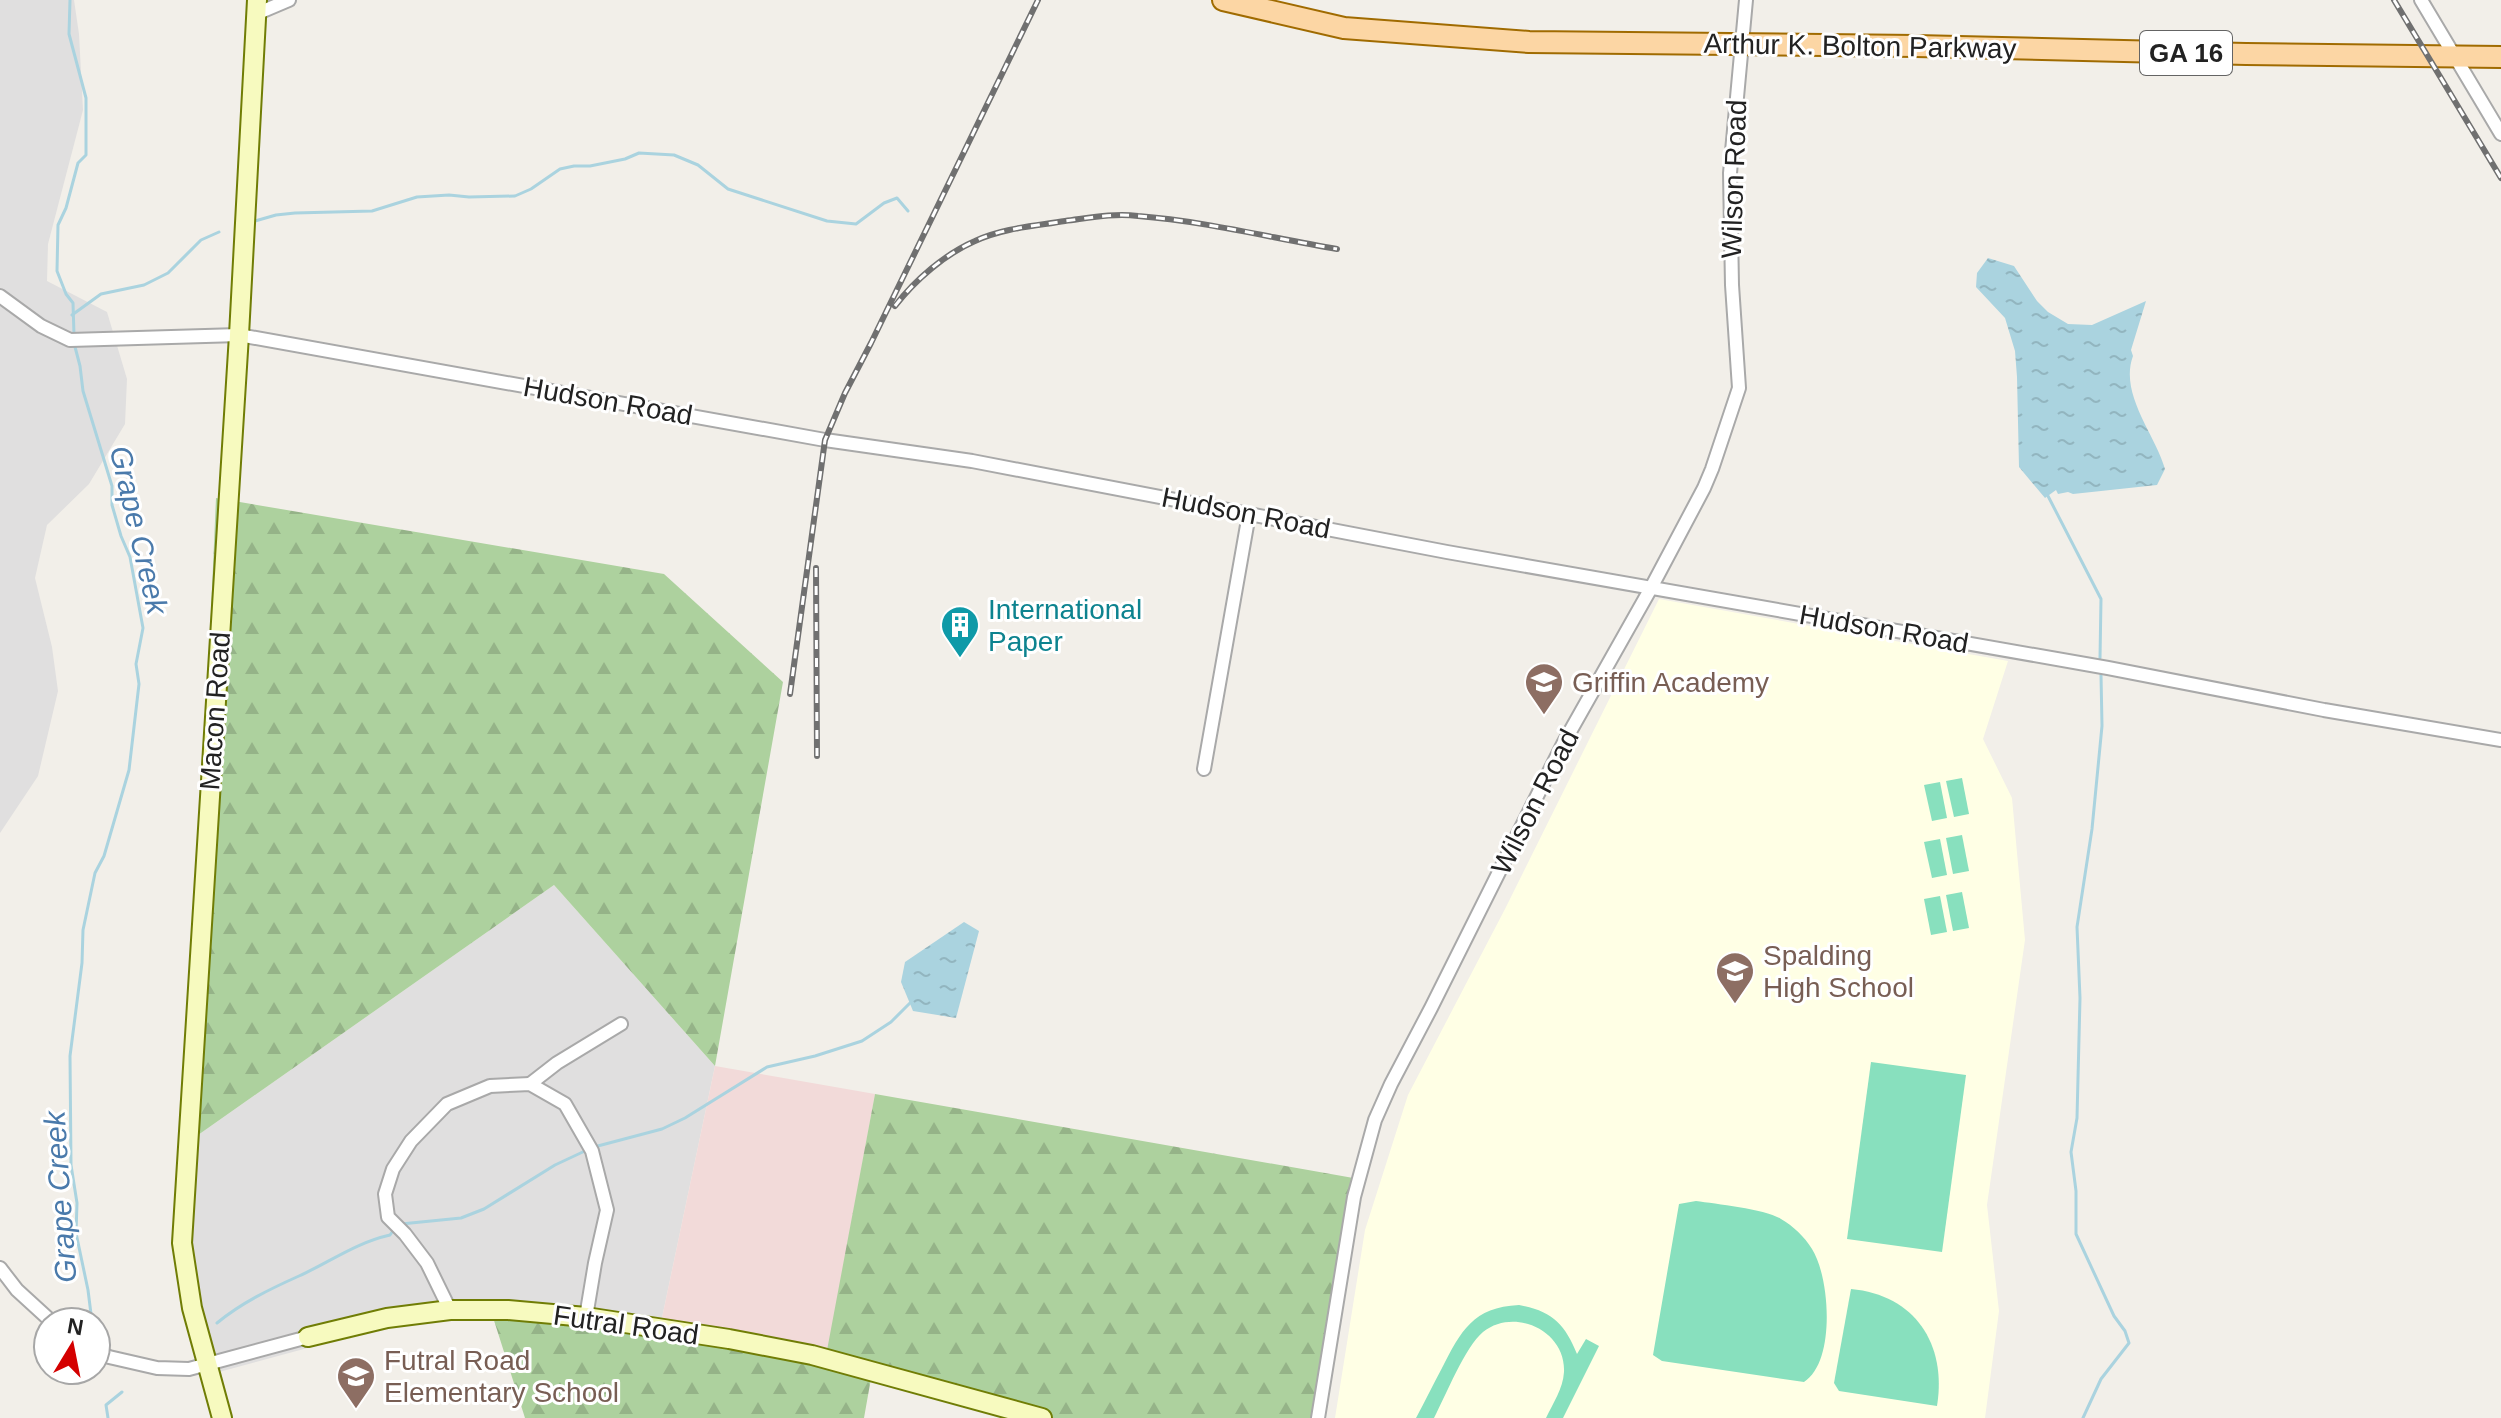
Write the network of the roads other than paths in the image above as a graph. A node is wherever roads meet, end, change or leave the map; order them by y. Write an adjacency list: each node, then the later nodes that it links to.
1 (289, 0): 5 (street)
2 (1223, 0): 6 (main road, Arthur K. Bolton Parkway / GA 16)
3 (1746, 0): 6 (street, Wilson Road)
4 (2421, 0): 7 (street)
5 (257, 7): 11 (main road, Macon Road)
6 (1741, 44): 7 (main road, Arthur K. Bolton Parkway / GA 16); 13 (street, Wilson Road)
7 (2455, 56): 8 (main road, Arthur K. Bolton Parkway / GA 16); 9 (street)
8 (2501, 57)
9 (2501, 134)
10 (0, 296): 11 (street, Hudson Road)
11 (239, 335): 12 (street, Hudson Road); 24 (main road, Macon Road)
12 (1249, 514): 13 (street, Hudson Road); 15 (street)
13 (1651, 588): 14 (street, Hudson Road); 27 (street, Wilson Road)
14 (2501, 740)
15 (1204, 769)
16 (621, 1024): 17 (street)
17 (530, 1084): 20 (street); 21 (street)
18 (0, 1268): 19 (street)
19 (34, 1306)
20 (450, 1310): 21 (main road, Futral Road); 22 (main road, Futral Road)
21 (586, 1317): 26 (main road, Futral Road)
22 (308, 1337): 24 (street, Futral Road)
23 (112, 1358): 24 (street, Futral Road)
24 (207, 1365): 25 (main road, Macon Road)
25 (222, 1418)
26 (1042, 1418)
27 (1318, 1418)

